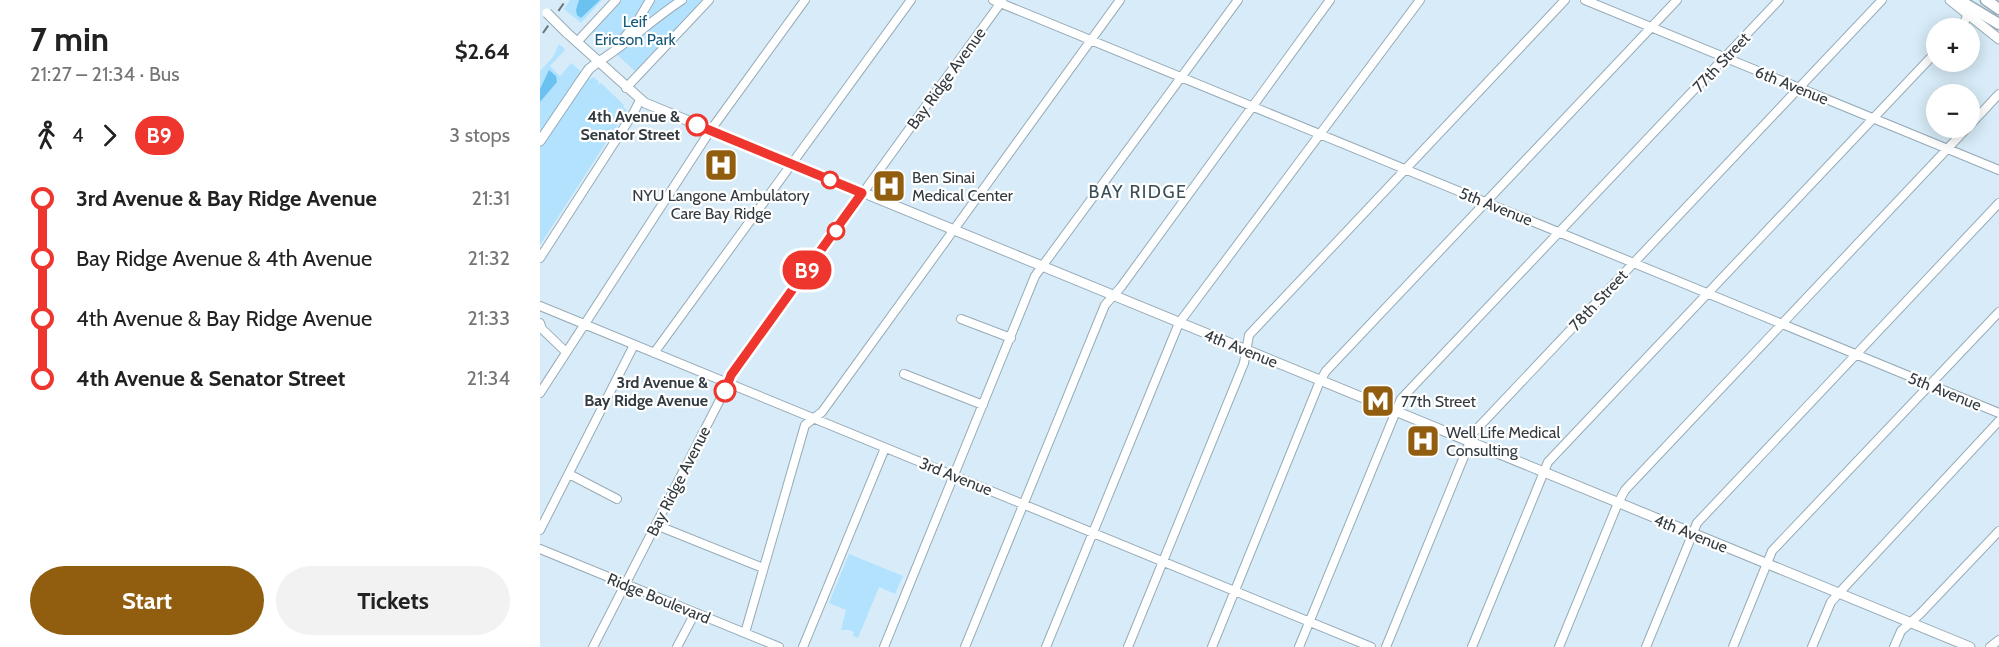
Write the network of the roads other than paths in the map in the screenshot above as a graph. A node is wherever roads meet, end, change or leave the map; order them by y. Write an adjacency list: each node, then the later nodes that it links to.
1 (616, 0): 26 (street)
2 (650, 0): 27 (street)
3 (682, 0): 27 (street)
4 (709, 0): 32 (street)
5 (805, 0): 39 (street)
6 (911, 0): 44 (street)
7 (1120, 0): 25 (street)
8 (1238, 0): 31 (street)
9 (1330, 0): 36 (street)
10 (1420, 0): 40 (street)
11 (1566, 0): 45 (street)
12 (1585, 0): 23 (street, 6th Avenue)
13 (1677, 0): 23 (street)
14 (1779, 0): 28 (street, 77th Street)
15 (1882, 0): 33 (street, 78th Street)
16 (1950, 0): 19 (main road)
17 (1986, 0): 20 (highway)
18 (999, 1): 25 (street, 5th Avenue); 47 (street, Bay Ridge Avenue)
19 (1966, 5): 22 (highway); 24 (main road)
20 (1999, 9)
21 (543, 10): 26 (main road, 4th Avenue, bridge)
22 (1999, 24)
23 (1651, 27): 28 (street, 6th Avenue); 48 (street)
24 (1999, 39)
25 (1091, 40): 31 (street, 5th Avenue); 50 (street)
26 (577, 42): 29 (main road, 4th Avenue)
27 (609, 55): 29 (street)
28 (1725, 57): 33 (street, 6th Avenue); 51 (street, 77th Street)
29 (598, 62): 32 (main road, 4th Avenue); 42 (main road)
30 (1926, 63): 38 (street)
31 (1182, 77): 36 (street, 5th Avenue); 54 (street)
32 (626, 88): 35 (main road, 4th Avenue)
33 (1799, 88): 38 (street, 6th Avenue); 53 (street, 78th Street)
34 (1999, 94): 37 (street)
35 (640, 100): 39 (main road, 4th Avenue); 52 (street)
36 (1253, 107): 40 (street, 5th Avenue); 56 (street)
37 (1980, 114)
38 (1874, 118): 43 (street, 6th Avenue); 55 (street)
39 (710, 131): 44 (main road, 4th Avenue); 63 (street)
40 (1320, 134): 45 (street, 5th Avenue); 61 (street)
41 (1957, 138): 43 (street)
42 (540, 141)
43 (1947, 149): 46 (street, 6th Avenue); 62 (street)
44 (791, 164): 47 (main road, 4th Avenue); 68 (street)
45 (1406, 169): 48 (street, 5th Avenue); 66 (street)
46 (1999, 170)
47 (862, 193): 50 (main road, 4th Avenue); 72 (street, Bay Ridge Avenue)
48 (1484, 201): 51 (street, 5th Avenue); 71 (street)
49 (1999, 203): 69 (street)
50 (952, 230): 54 (main road, 4th Avenue); 78 (street)
51 (1560, 232): 53 (street, 5th Avenue); 76 (street, 77th Street)
52 (540, 258)
53 (1633, 262): 55 (street, 5th Avenue); 80 (street, 78th Street)
54 (1042, 267): 56 (main road, 4th Avenue); 64 (street)
55 (1708, 293): 62 (street, 5th Avenue); 82 (street)
56 (1113, 295): 61 (main road, 4th Avenue); 87 (street)
57 (540, 306): 63 (street, 3rd Avenue)
58 (1999, 312): 73 (street)
59 (961, 319): 64 (street)
60 (540, 323): 67 (street)
61 (1179, 323): 66 (main road, 4th Avenue); 91 (street)
62 (1781, 323): 69 (street, 5th Avenue); 86 (street)
63 (585, 324): 65 (street, 3rd Avenue); 67 (street)
64 (1011, 338): 75 (street)
65 (634, 345): 68 (street, 3rd Avenue); 83 (street)
66 (1246, 350): 71 (main road, 4th Avenue); 94 (street)
67 (566, 352): 74 (street)
68 (654, 353): 72 (street, 3rd Avenue)
69 (1857, 354): 73 (street, 5th Avenue); 92 (street)
70 (904, 374): 75 (street)
71 (1320, 381): 76 (main road, 4th Avenue); 98 (street)
72 (728, 383): 78 (street, 3rd Avenue); 88 (street, Bay Ridge Avenue)
73 (1931, 385): 77 (street, 5th Avenue); 95 (street)
74 (540, 393)
75 (983, 405): 84 (street)
76 (1396, 411): 80 (main road, 4th Avenue); 101 (street, 77th Street)
77 (1999, 412)
78 (813, 418): 81 (street, 3rd Avenue); 96 (street)
79 (1999, 422): 99 (street)
80 (1470, 442): 82 (main road, 4th Avenue); 116 (street, 78th Street)
81 (885, 447): 84 (street, 3rd Avenue); 108 (street)
82 (1544, 472): 86 (main road, 4th Avenue); 117 (street)
83 (568, 474): 85 (street); 89 (street)
84 (954, 476): 87 (street, 3rd Avenue); 109 (street)
85 (617, 500)
86 (1618, 503): 92 (main road, 4th Avenue); 118 (street)
87 (1023, 504): 91 (street, 3rd Avenue); 110 (street)
88 (656, 525): 96 (street); 97 (street, Bay Ridge Avenue)
89 (540, 530)
90 (1999, 531): 102 (street)
91 (1093, 533): 94 (street, 3rd Avenue); 111 (street)
92 (1693, 533): 95 (main road, 4th Avenue); 119 (street)
93 (540, 549): 97 (street, Ridge Boulevard)
94 (1163, 562): 98 (street, 3rd Avenue); 112 (street)
95 (1767, 563): 99 (main road, 4th Avenue); 120 (street)
96 (763, 568): 103 (street)
97 (626, 584): 100 (street, Ridge Boulevard); 105 (street, Bay Ridge Avenue)
98 (1235, 591): 101 (street, 3rd Avenue); 113 (street)
99 (1839, 593): 102 (main road, 4th Avenue); 121 (street)
100 (695, 613): 103 (street, Ridge Boulevard); 106 (street)
101 (1310, 622): 114 (street, 77th Street); 115 (street, 3rd Avenue)
102 (1911, 622): 122 (street); 123 (main road, 4th Avenue)
103 (745, 633): 107 (street, Ridge Boulevard)
104 (1999, 640): 124 (street)
105 (593, 647)
106 (677, 647)
107 (779, 647)
108 (803, 647)
109 (884, 647)
110 (965, 647)
111 (1046, 647)
112 (1128, 647)
113 (1212, 647)
114 (1299, 647)
115 (1371, 647)
116 (1386, 647)
117 (1472, 647)
118 (1559, 647)
119 (1646, 647)
120 (1733, 647)
121 (1812, 647)
122 (1894, 647)
123 (1970, 647)
124 (1990, 647)

